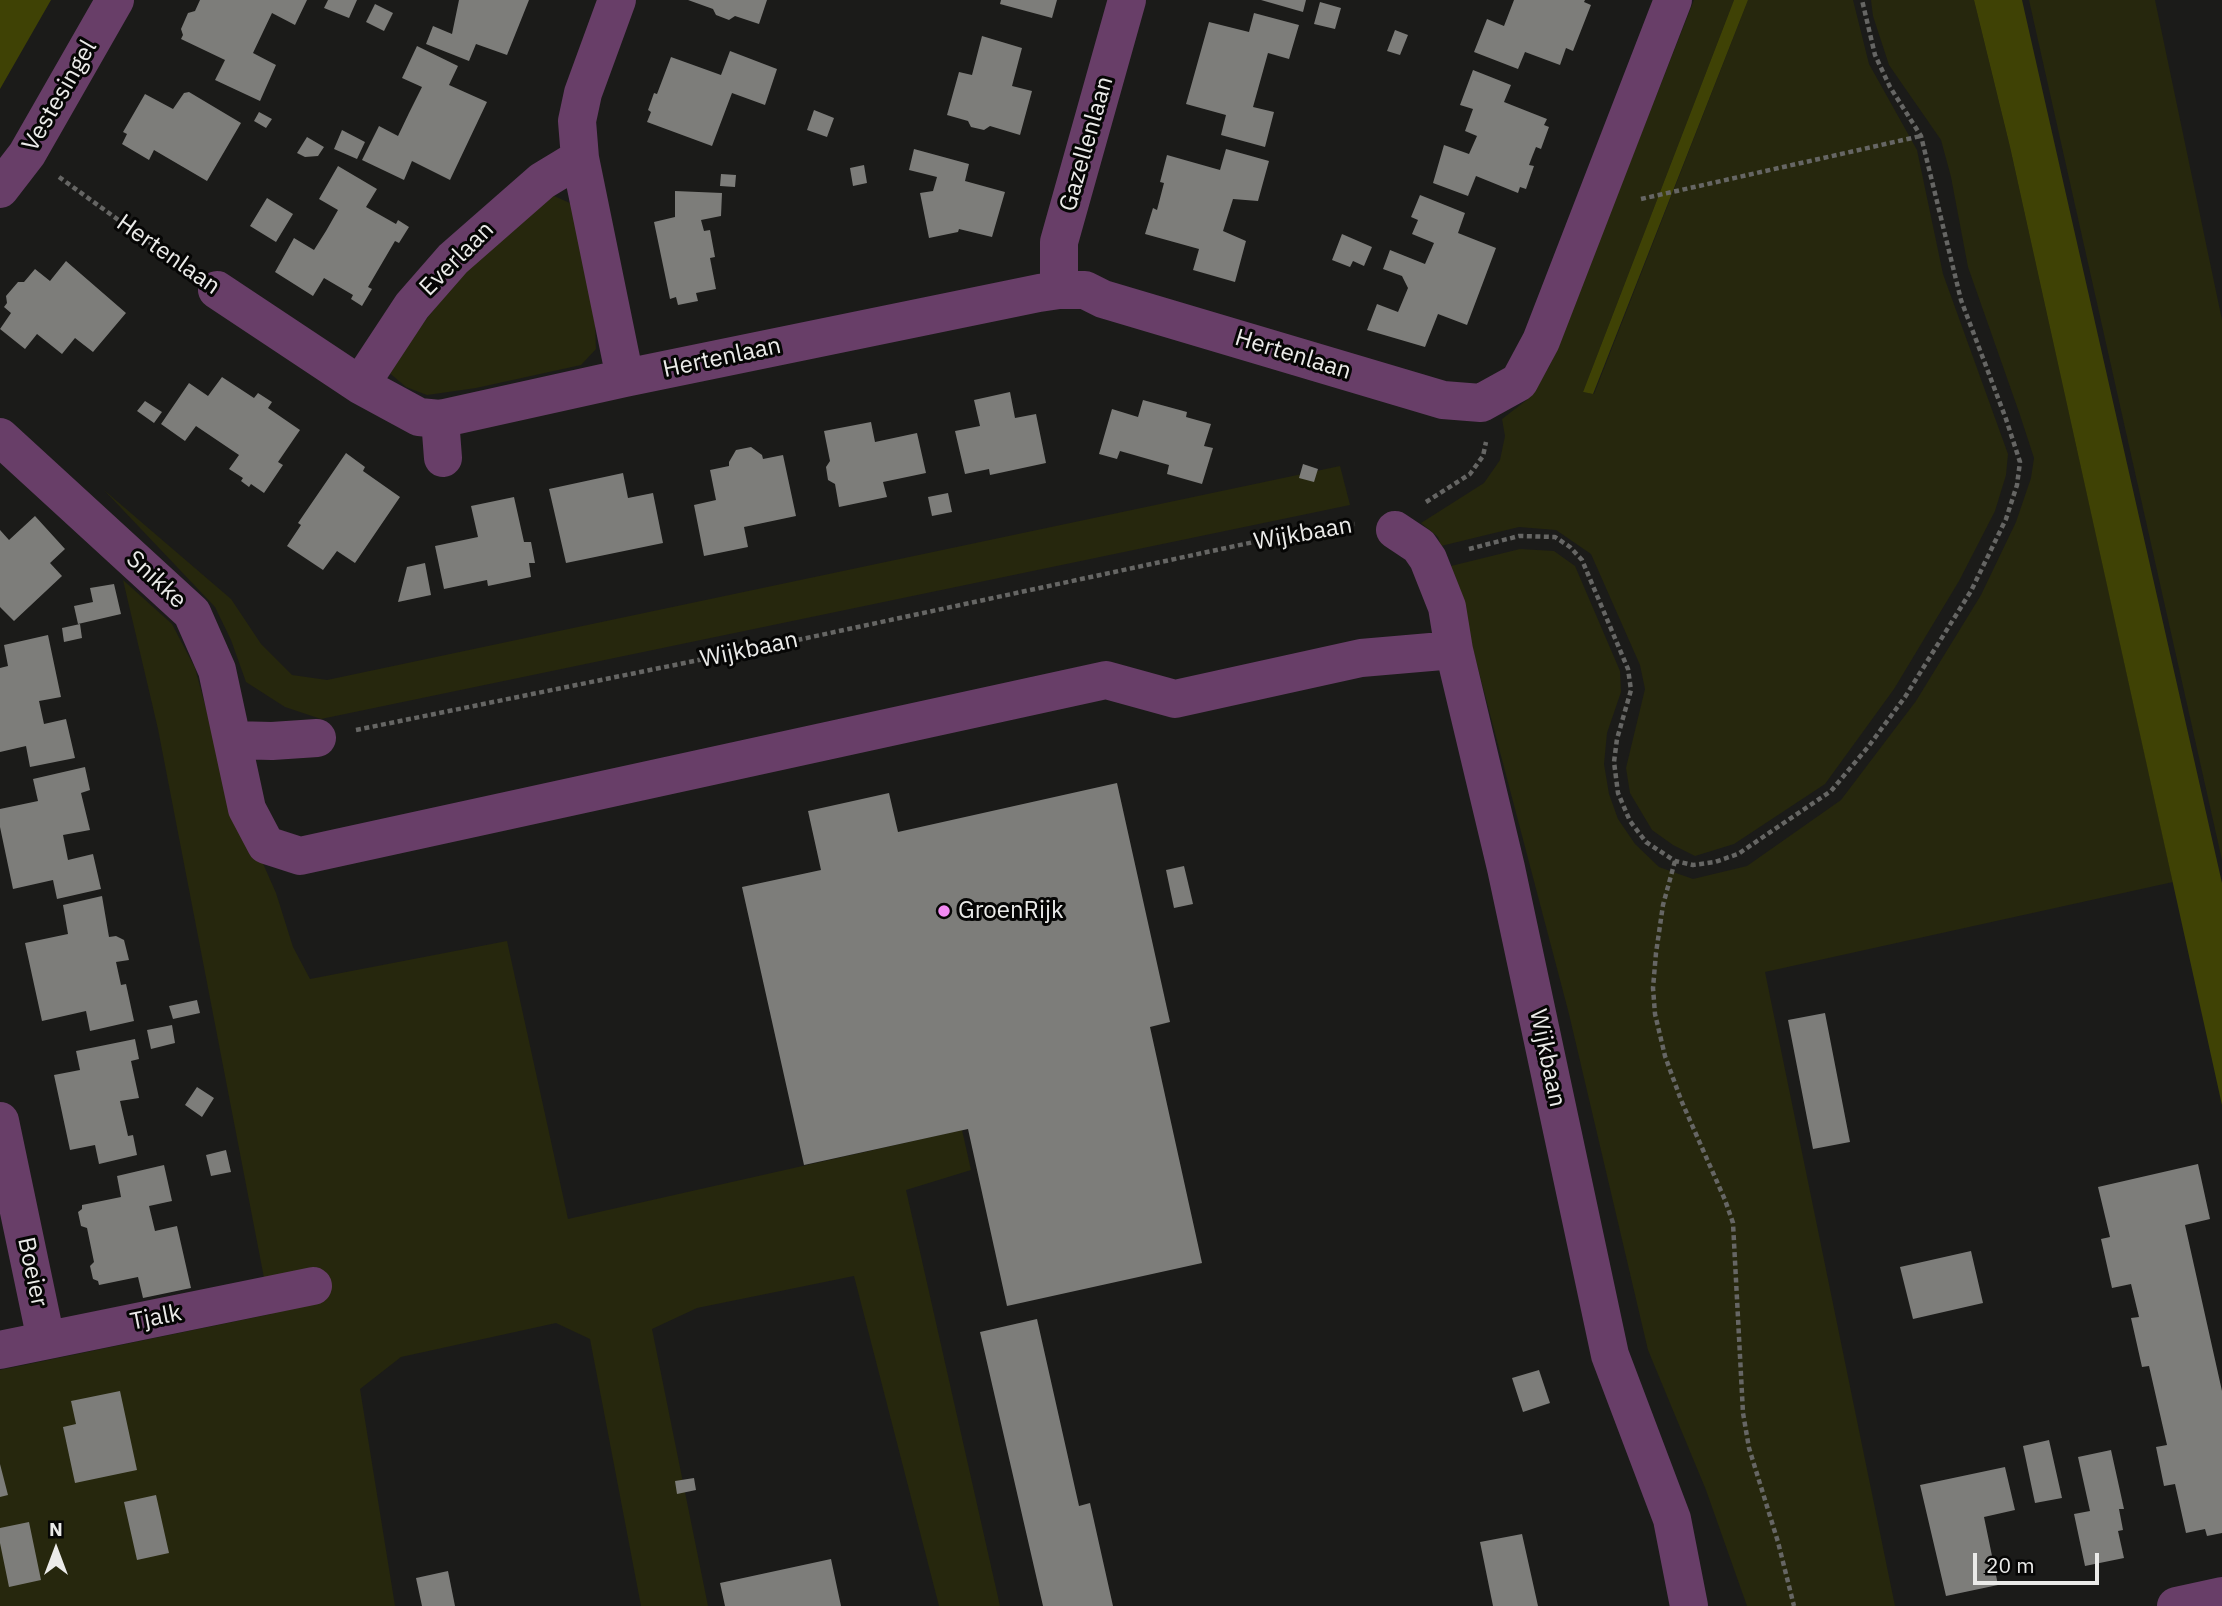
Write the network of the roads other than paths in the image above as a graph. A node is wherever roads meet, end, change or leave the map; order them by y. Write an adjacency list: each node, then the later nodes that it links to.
1 (116, 0): 6 (street, Vestesingel)
2 (617, 0): 5 (street)
3 (1127, 0): 8 (street, Gazellenlaan)
4 (1673, 0): 8 (street, Hertenlaan)
5 (580, 158): 9 (street); 10 (street, Everlaan)
6 (0, 189)
7 (217, 290): 10 (street, Hertenlaan)
8 (1059, 290): 9 (street, Hertenlaan)
9 (625, 378): 11 (street, Hertenlaan)
10 (360, 385): 11 (street, Hertenlaan)
11 (440, 419): 13 (street)
12 (0, 438): 17 (street, Snikke)
13 (443, 458)
14 (1395, 530): 15 (street, Wijkbaan)
15 (1454, 650): 17 (street, Snikke); 23 (street, Wijkbaan)
16 (317, 738): 17 (street)
17 (232, 740)
18 (0, 1121): 20 (street, Boeier)
19 (313, 1286): 20 (street, Tjalk)
20 (46, 1340): 21 (street, Tjalk)
21 (0, 1350)
22 (2222, 1596): 24 (street)
23 (1689, 1606)
24 (2176, 1606)

